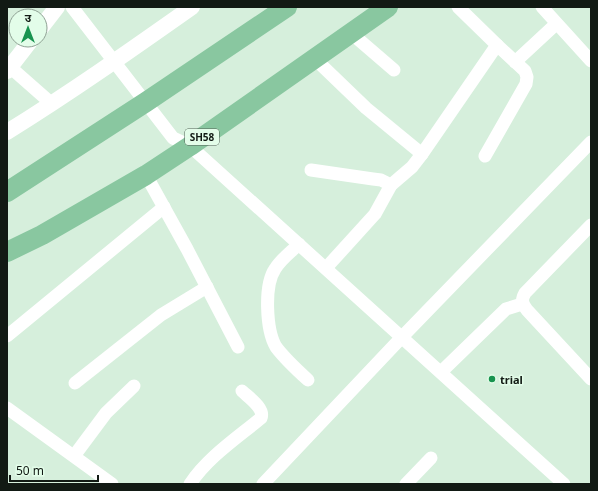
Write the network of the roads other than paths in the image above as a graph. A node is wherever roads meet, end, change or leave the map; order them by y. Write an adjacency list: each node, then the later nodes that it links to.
1 (57, 7): 8 (street)
2 (72, 7): 15 (street)
3 (192, 7): 15 (street)
4 (287, 7): 19 (main road)
5 (388, 7): 10 (main road, SH58)
6 (458, 7): 11 (street)
7 (544, 8): 9 (street)
8 (48, 19)
9 (556, 24): 14 (street); 16 (street)
10 (351, 33): 13 (main road, SH58); 18 (street)
11 (497, 45): 16 (street); 24 (street)
12 (25, 48): 17 (street)
13 (314, 58): 23 (main road, SH58); 24 (street)
14 (591, 61)
15 (115, 62): 19 (street); 20 (street)
16 (515, 62): 25 (street)
17 (9, 69): 20 (street)
18 (394, 70)
19 (146, 102): 23 (street); 29 (main road)
20 (52, 104): 21 (street)
21 (7, 132)
22 (591, 142): 38 (street)
23 (190, 146): 27 (main road, SH58); 32 (street)
24 (422, 154): 28 (street)
25 (485, 156)
26 (311, 170): 28 (street)
27 (146, 175): 30 (street); 33 (main road, SH58)
28 (391, 185): 34 (street)
29 (7, 192)
30 (164, 207): 35 (street); 37 (street)
31 (591, 225): 36 (street)
32 (298, 244): 34 (street); 42 (street)
33 (7, 252)
34 (326, 268): 38 (street)
35 (207, 287): 39 (street); 43 (street)
36 (522, 304): 40 (street); 41 (street)
37 (7, 336)
38 (402, 337): 40 (street); 51 (street)
39 (238, 347)
40 (442, 372): 53 (street)
41 (591, 379)
42 (308, 380)
43 (75, 383)
44 (134, 386): 47 (street)
45 (242, 391): 50 (street)
46 (7, 408): 47 (street)
47 (74, 456): 49 (street)
48 (431, 458): 52 (street)
49 (112, 484)
50 (190, 484)
51 (263, 484)
52 (406, 484)
53 (564, 484)

